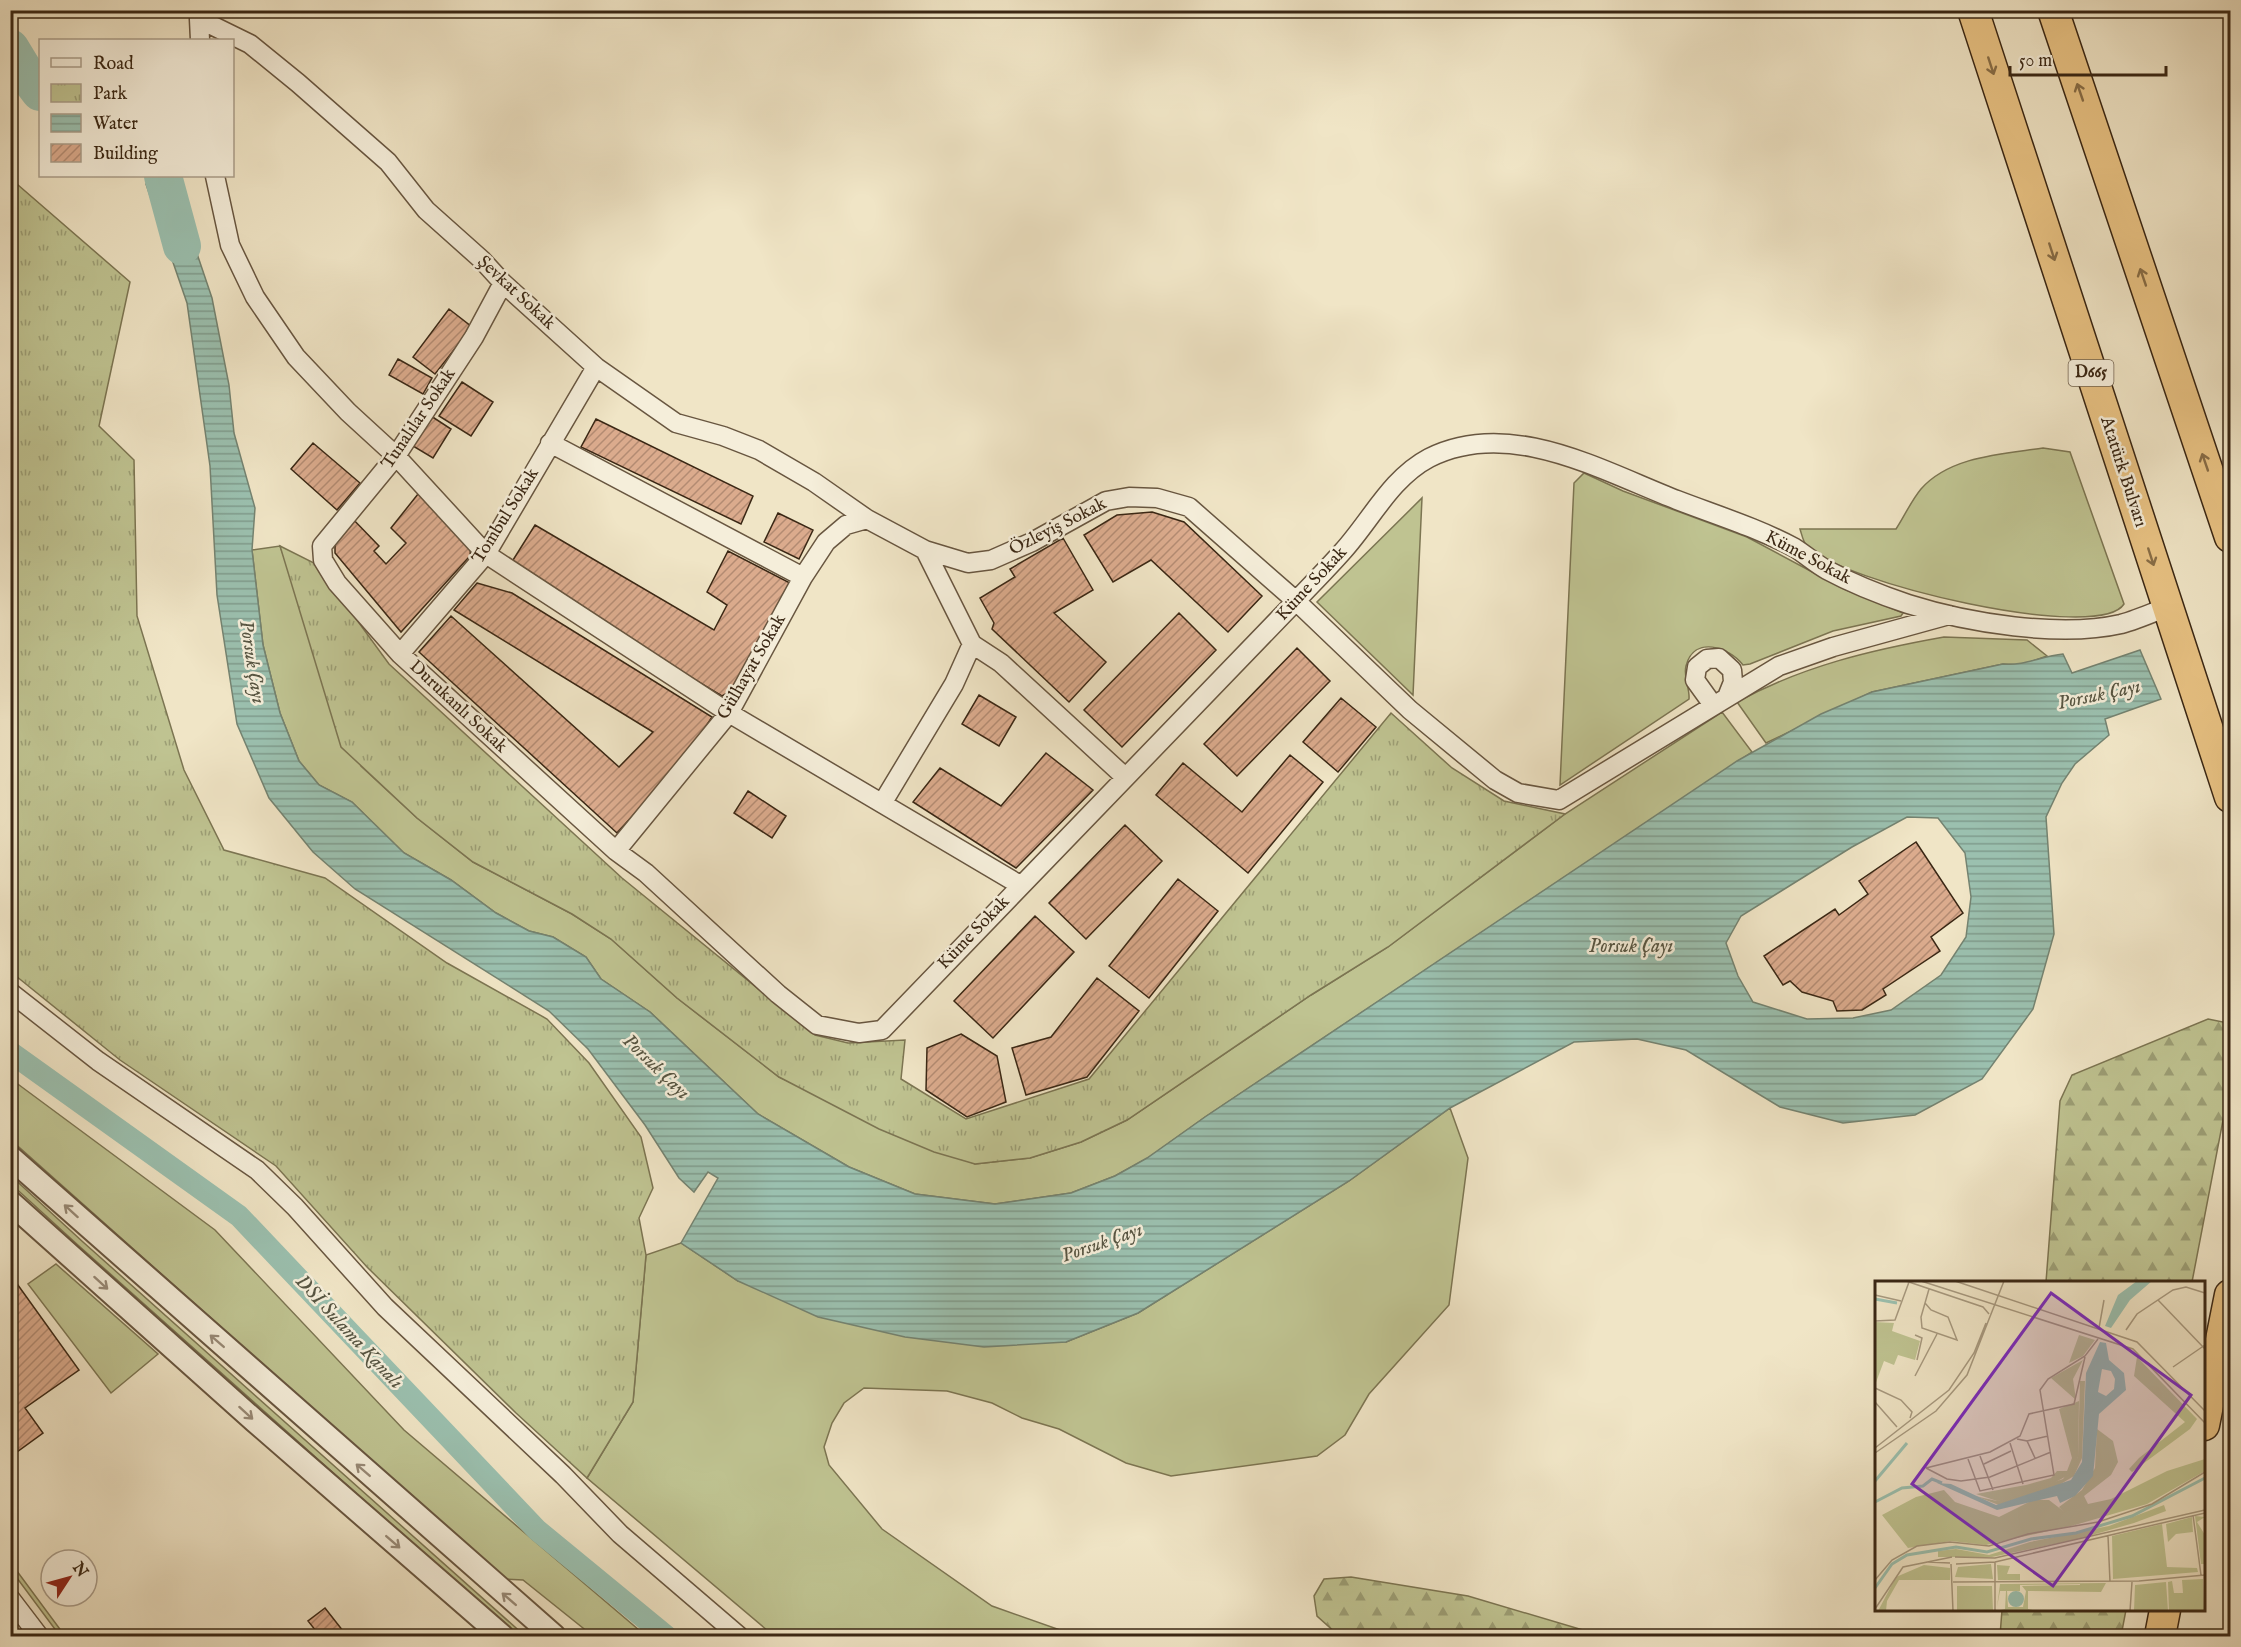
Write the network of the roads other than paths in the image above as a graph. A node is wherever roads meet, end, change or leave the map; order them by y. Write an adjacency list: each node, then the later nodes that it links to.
1 (1973, 10): 16 (highway, Atatürk Bulvarı / D665, one-way to 16)
2 (2053, 10): 10 (highway, one-way to 2)
3 (200, 39): 5 (street, Şevkat Sokak)
4 (214, 177): 8 (street)
5 (503, 283): 6 (street, Şevkat Sokak); 8 (street, Tunalılar Sokak)
6 (596, 367): 7 (street, Tombul Sokak); 9 (street, Şevkat Sokak)
7 (550, 443): 13 (street, Tombul Sokak); 14 (street)
8 (396, 456): 11 (street, Tunalılar Sokak); 13 (street)
9 (867, 519): 12 (street, Özleyiş Sokak); 14 (street, Gülhayat Sokak)
10 (2230, 537)
11 (322, 546): 19 (street, Durukanlı Sokak)
12 (925, 550): 15 (street, Özleyiş Sokak); 18 (street)
13 (486, 554): 19 (street, Tombul Sokak); 20 (street)
14 (803, 577): 20 (street, Gülhayat Sokak)
15 (1296, 601): 17 (street, Küme Sokak); 17 (street, Özleyiş Sokak); 21 (street, Küme Sokak)
16 (2167, 607): 17 (street, Küme Sokak); 22 (highway, Atatürk Bulvarı / D665)
17 (1952, 614)
18 (972, 644): 21 (street); 23 (street)
19 (400, 654): 24 (street, Durukanlı Sokak)
20 (729, 713): 23 (street); 24 (street, Gülhayat Sokak)
21 (1125, 777): 25 (street, Küme Sokak)
22 (2230, 797)
23 (883, 802): 25 (street)
24 (616, 852): 25 (street, Küme Sokak)
25 (1020, 885)
26 (10, 992): 36 (street)
27 (10, 1157): 35 (street, one-way to 27)
28 (10, 1202): 34 (street, one-way to 34)
29 (2230, 1295): 30 (highway)
30 (2205, 1420)
31 (10, 1599): 33 (street)
32 (2165, 1611): 37 (highway)
33 (39, 1636)
34 (502, 1636)
35 (554, 1636)
36 (739, 1636)
37 (2160, 1636)

